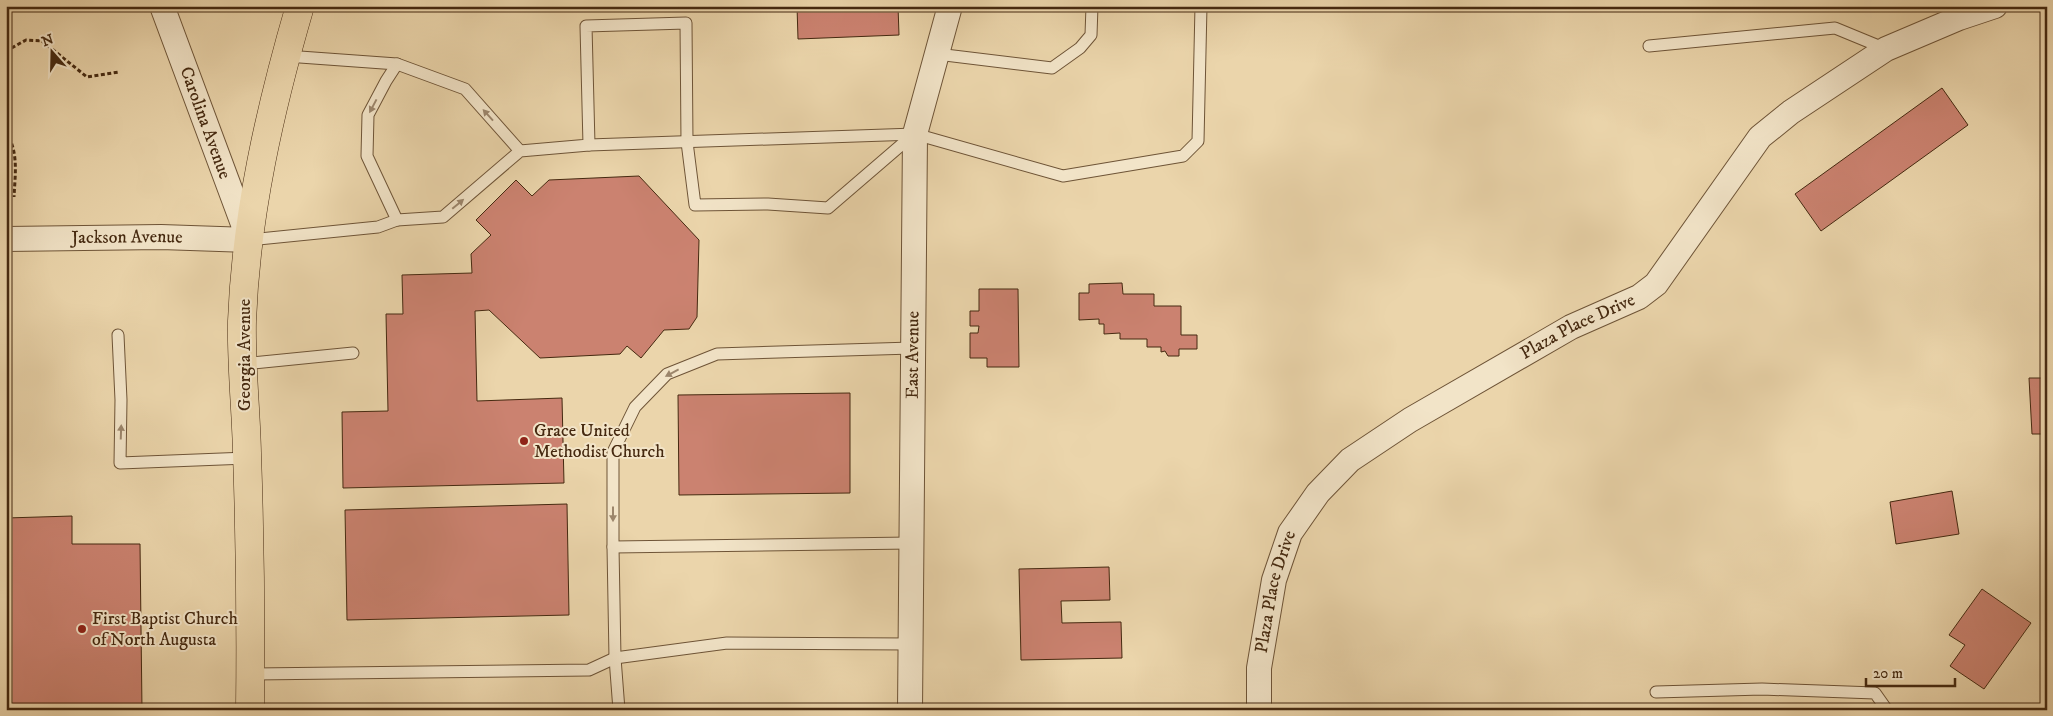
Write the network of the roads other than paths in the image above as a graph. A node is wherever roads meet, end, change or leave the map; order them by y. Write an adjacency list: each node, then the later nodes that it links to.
1 (162, 6): 18 (street, Carolina Avenue)
2 (300, 6): 10 (main road, Georgia Avenue)
3 (950, 6): 9 (street, East Avenue)
4 (1092, 6): 9 (lane)
5 (1201, 6): 12 (lane)
6 (1995, 6): 8 (street, Plaza Place Drive)
7 (1648, 46): 8 (lane)
8 (1886, 49): 33 (street, Plaza Place Drive)
9 (937, 54): 12 (street, East Avenue)
10 (286, 56): 11 (lane); 18 (main road, Georgia Avenue)
11 (398, 64): 15 (lane, one-way to 11); 16 (lane, one-way to 16)
12 (915, 134): 13 (lane); 13 (lane); 20 (street, East Avenue)
13 (686, 142): 14 (lane); 14 (lane)
14 (589, 145): 15 (lane)
15 (520, 151): 16 (lane, one-way to 15)
16 (397, 220): 18 (lane)
17 (6, 239): 18 (street, Jackson Avenue)
18 (249, 240): 22 (main road, Georgia Avenue)
19 (118, 336): 23 (lane, one-way to 19)
20 (912, 348): 24 (street, East Avenue); 25 (lane, one-way to 25)
21 (353, 353): 22 (lane)
22 (243, 364): 23 (main road, Georgia Avenue)
23 (247, 458): 28 (main road, Georgia Avenue)
24 (911, 544): 25 (lane); 26 (street, East Avenue)
25 (613, 547): 27 (lane)
26 (910, 644): 27 (lane); 32 (street, East Avenue)
27 (615, 658): 28 (lane); 31 (lane)
28 (250, 674): 30 (main road, Georgia Avenue)
29 (1656, 692): 34 (lane)
30 (250, 710)
31 (619, 710)
32 (910, 710)
33 (1259, 710)
34 (1887, 710)

